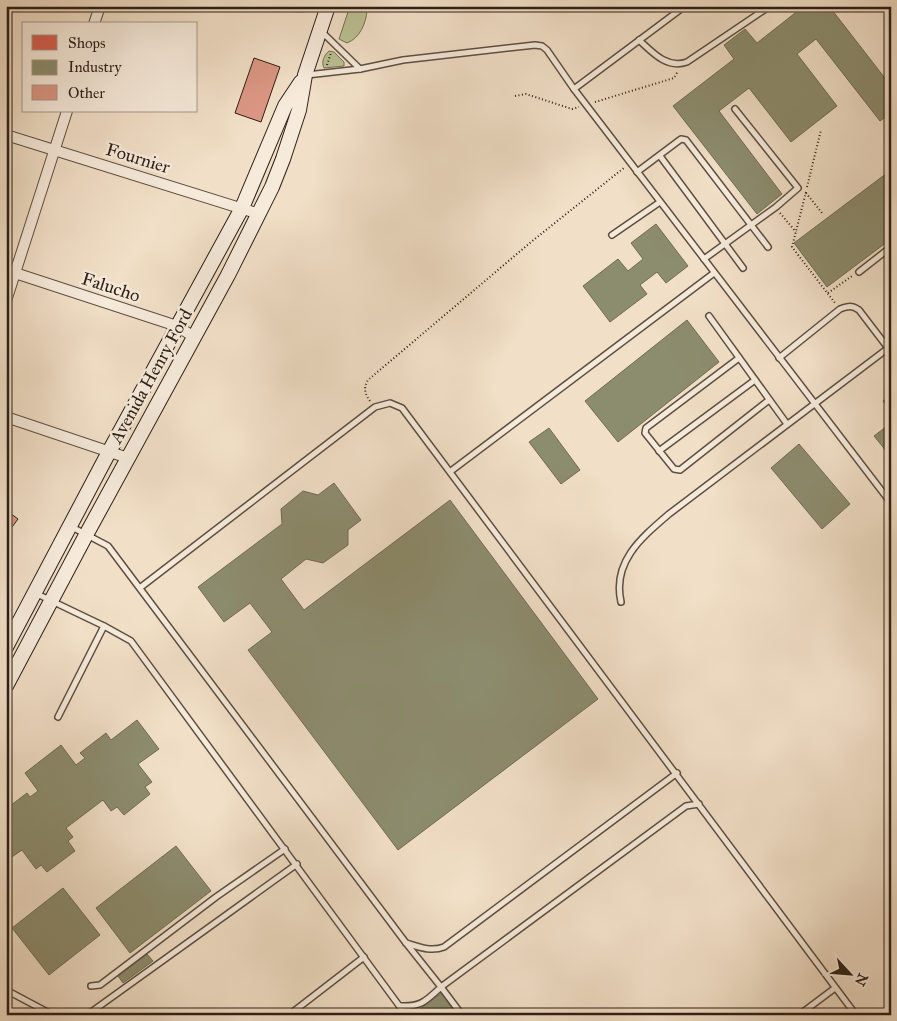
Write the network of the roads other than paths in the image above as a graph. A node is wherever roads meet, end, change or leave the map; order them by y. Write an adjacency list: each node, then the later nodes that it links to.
1 (100, 6): 5 (street)
2 (328, 6): 6 (main road, Avenida Henry Ford)
3 (685, 6): 7 (lane)
4 (770, 6): 7 (lane)
5 (95, 22)
6 (320, 30): 8 (lane); 9 (main road, Avenida Henry Ford)
7 (640, 40): 10 (lane)
8 (360, 69): 9 (lane); 10 (lane)
9 (305, 75): 18 (main road, Avenida Henry Ford); 19 (main road, Avenida Henry Ford)
10 (574, 89): 16 (lane)
11 (735, 109): 20 (lane)
12 (67, 112): 14 (street)
13 (6, 135): 14 (street, Fournier)
14 (55, 150): 18 (street, Fournier); 28 (street)
15 (660, 156): 16 (lane); 20 (lane); 22 (lane)
16 (637, 172): 17 (lane)
17 (660, 202): 21 (lane); 25 (lane)
18 (242, 208): 19 (street, Fournier); 32 (main road, Avenida Henry Ford)
19 (259, 214): 33 (main road, Avenida Henry Ford)
20 (752, 225): 22 (lane); 23 (lane)
21 (612, 235)
22 (726, 243): 25 (lane); 26 (lane)
23 (768, 247)
24 (891, 247): 27 (lane)
25 (704, 259): 29 (lane)
26 (744, 268)
27 (858, 272)
28 (15, 273): 30 (street); 32 (street, Falucho)
29 (714, 273): 36 (lane); 45 (lane)
30 (6, 301)
31 (709, 316): 35 (lane)
32 (177, 326): 33 (street, Falucho); 42 (main road, Avenida Henry Ford)
33 (194, 337): 44 (main road, Avenida Henry Ford)
34 (889, 347): 36 (lane); 39 (lane)
35 (739, 358): 37 (lane); 43 (lane)
36 (779, 358): 39 (lane)
37 (755, 380): 38 (lane); 43 (lane)
38 (769, 400): 41 (lane); 43 (lane)
39 (815, 403): 41 (lane); 46 (lane)
40 (6, 417): 42 (street)
41 (786, 424): 52 (lane)
42 (110, 450): 44 (street); 47 (main road, Avenida Henry Ford)
43 (659, 451)
44 (128, 458): 48 (main road, Avenida Henry Ford)
45 (451, 471): 49 (lane); 57 (lane)
46 (891, 503)
47 (70, 526): 48 (lane); 50 (main road, Avenida Henry Ford)
48 (86, 535): 49 (lane); 51 (main road, Avenida Henry Ford)
49 (141, 587): 61 (lane)
50 (35, 593): 51 (lane); 54 (main road, Avenida Henry Ford)
51 (51, 601): 53 (lane); 55 (main road, Avenida Henry Ford)
52 (621, 602)
53 (104, 626): 56 (lane); 59 (lane)
54 (6, 647)
55 (6, 686)
56 (58, 717)
57 (676, 773): 58 (lane); 61 (lane)
58 (699, 804): 64 (lane); 65 (lane)
59 (285, 849): 60 (lane); 63 (lane)
60 (296, 864): 62 (lane); 69 (lane)
61 (406, 943): 64 (lane)
62 (364, 957): 67 (lane); 70 (lane)
63 (91, 986)
64 (442, 987): 67 (lane); 72 (lane)
65 (835, 988): 73 (lane); 74 (lane)
66 (6, 990): 68 (lane)
67 (400, 1006): 71 (lane)
68 (54, 1014)
69 (87, 1015)
70 (289, 1015)
71 (406, 1015)
72 (462, 1015)
73 (799, 1015)
74 (856, 1015)

